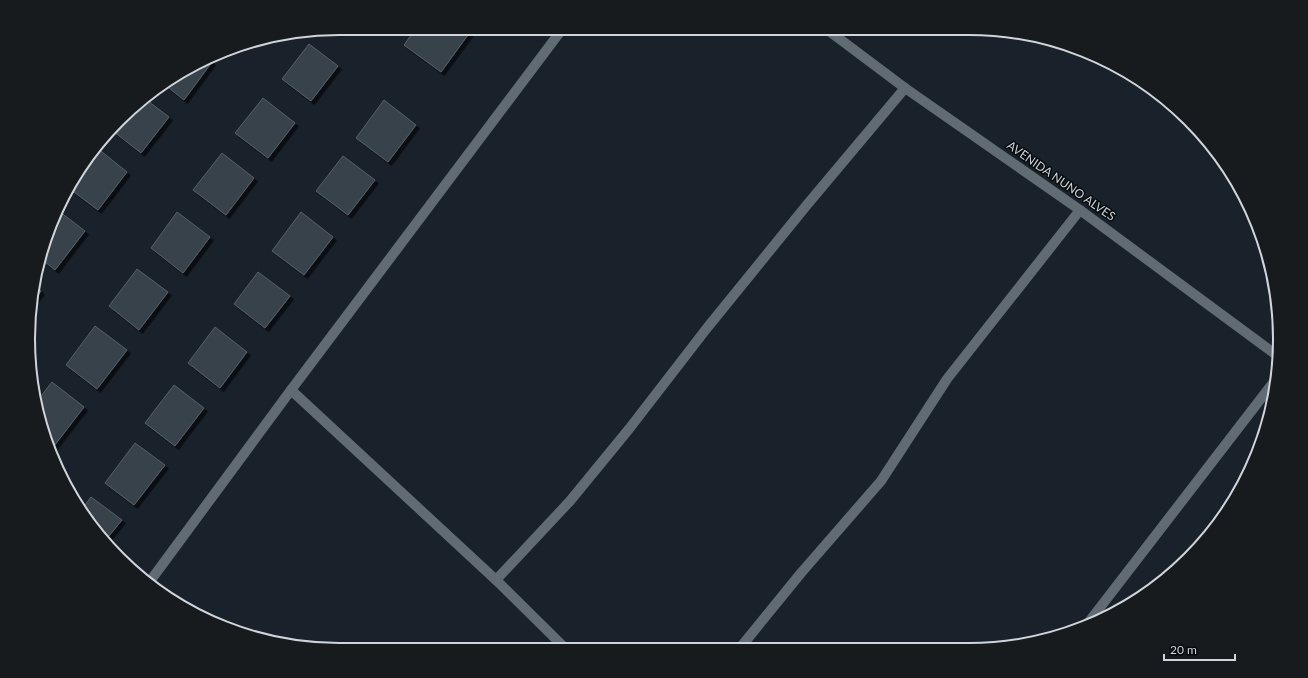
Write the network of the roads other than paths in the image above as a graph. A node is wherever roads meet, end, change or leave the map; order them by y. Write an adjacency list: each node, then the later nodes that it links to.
1 (557, 35): 7 (street)
2 (834, 35): 3 (street, AVENIDA NUNO ALVES)
3 (905, 88): 4 (street, AVENIDA NUNO ALVES); 9 (street)
4 (1080, 210): 5 (street, AVENIDA NUNO ALVES); 12 (street)
5 (1272, 352)
6 (1268, 389): 10 (street)
7 (291, 390): 8 (street); 9 (street)
8 (152, 578)
9 (496, 580): 11 (street)
10 (1093, 616)
11 (560, 643)
12 (744, 643)

